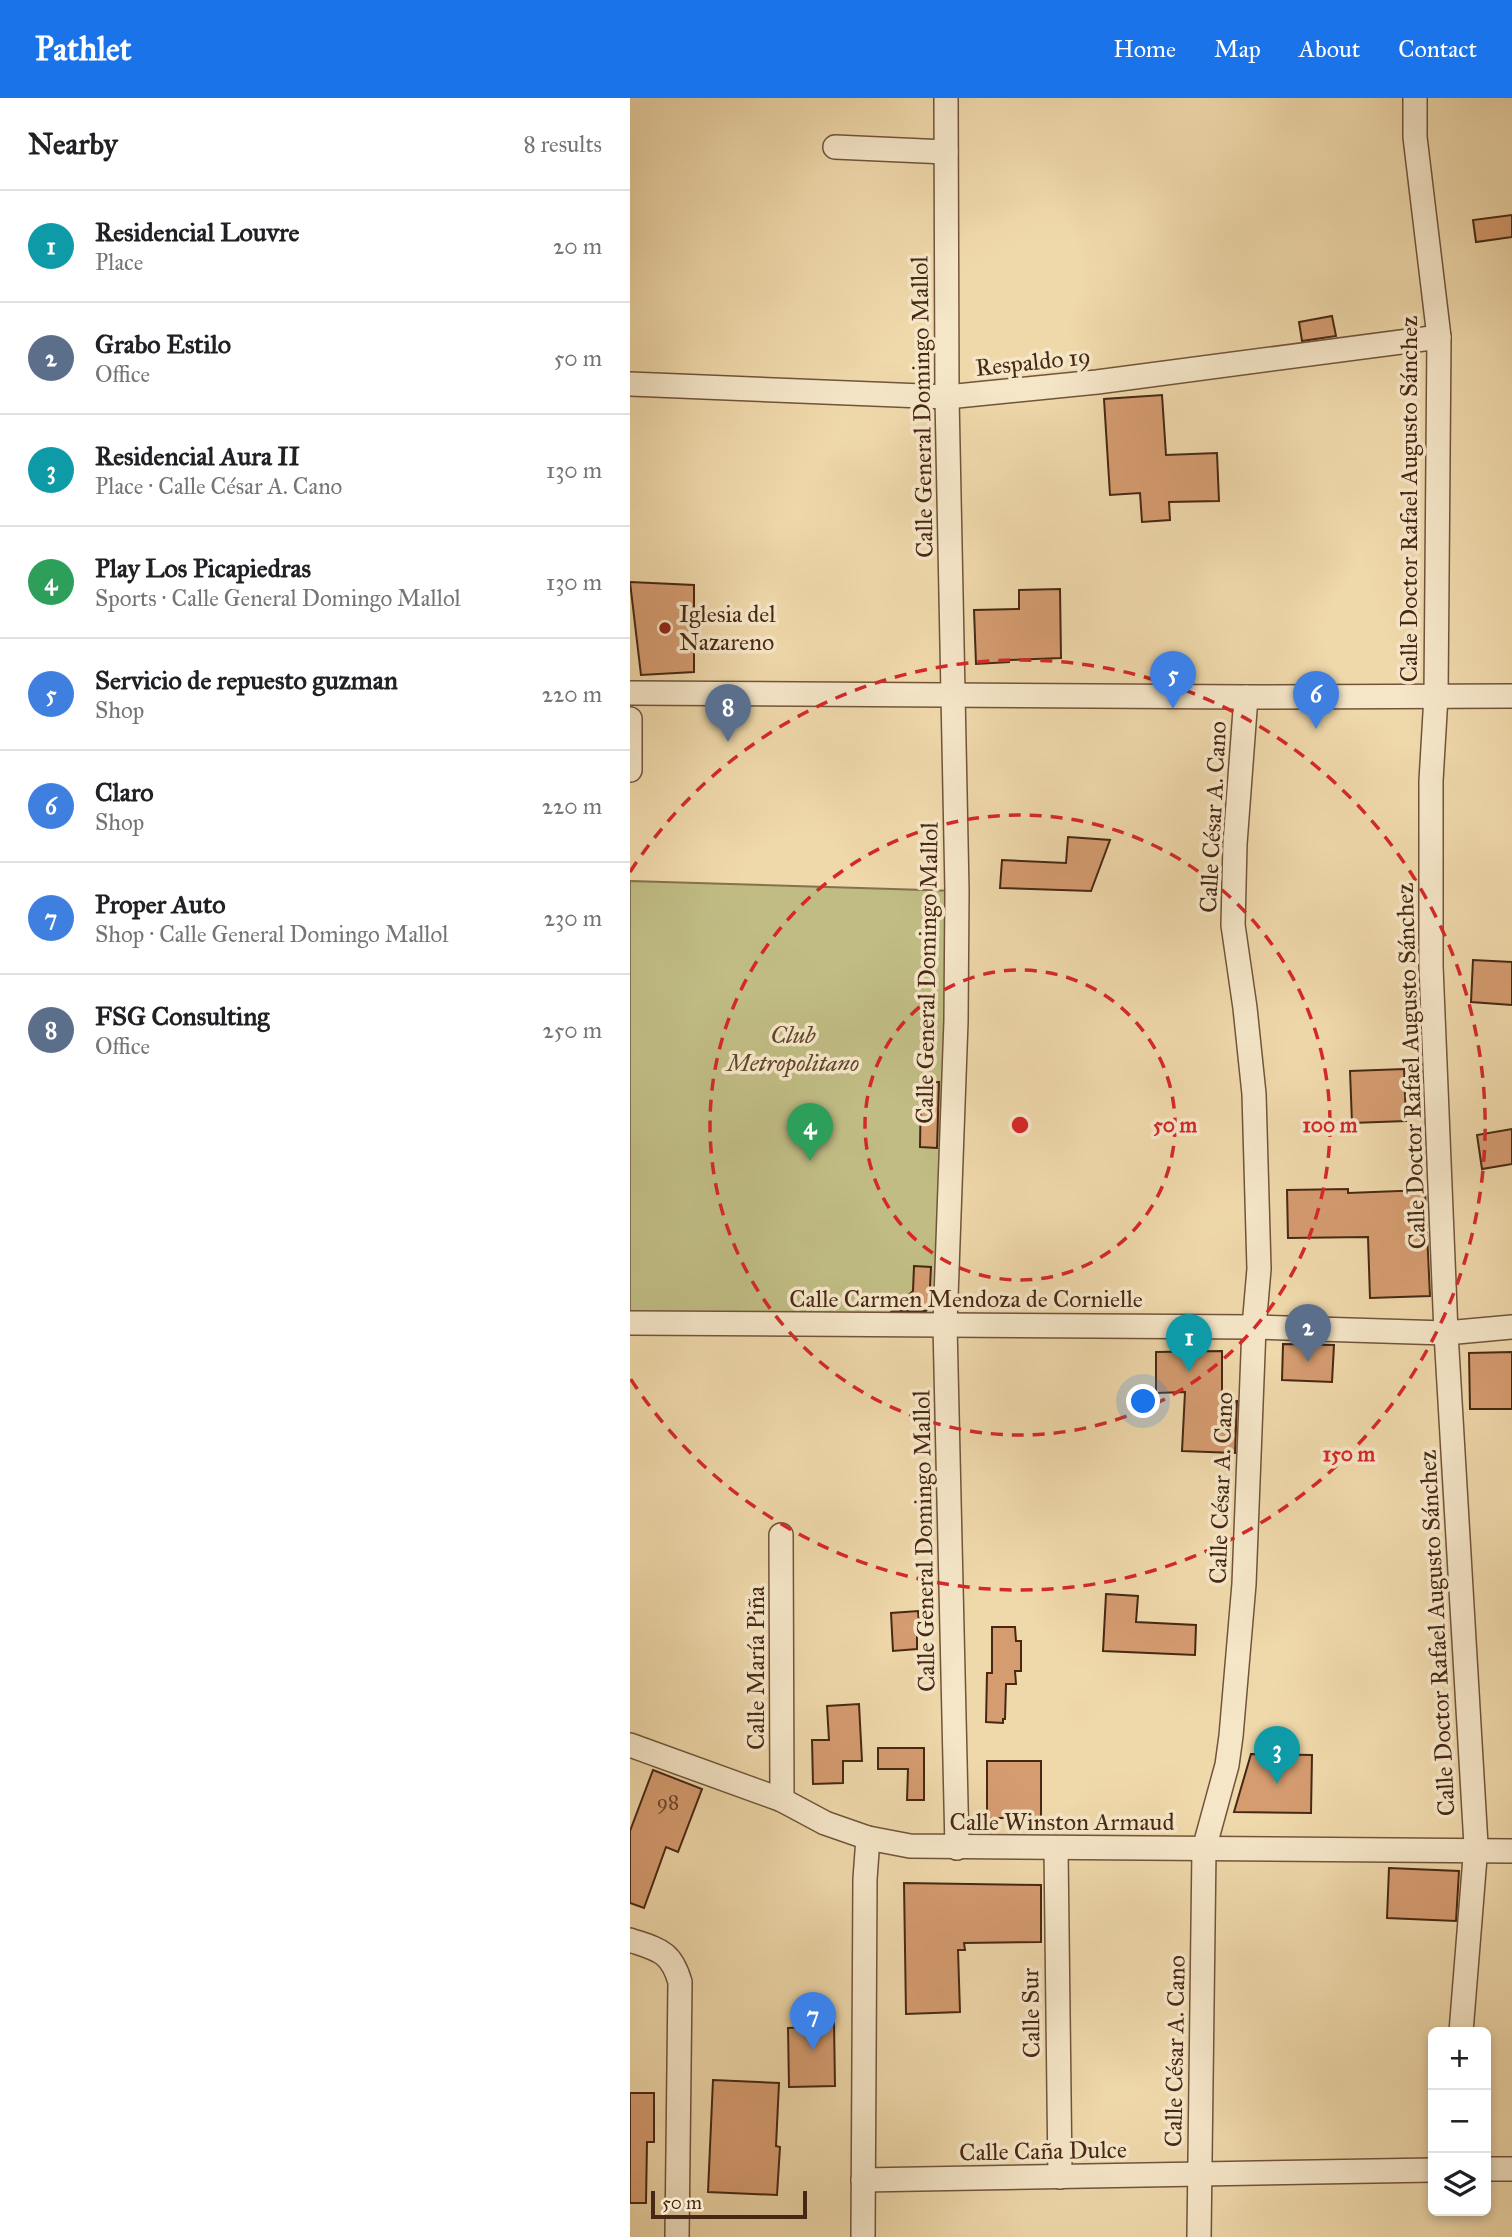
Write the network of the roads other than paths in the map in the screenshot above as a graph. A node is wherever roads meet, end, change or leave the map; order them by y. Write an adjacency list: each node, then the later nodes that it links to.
1 (946, 98): 4 (street, Calle General Domingo Mallol)
2 (1415, 98): 5 (street, Calle Doctor Rafael Augusto Sánchez)
3 (835, 148): 4 (street)
4 (946, 152): 7 (street, Calle General Domingo Mallol)
5 (1439, 337): 7 (street, Respaldo 19); 10 (street, Calle Doctor Rafael Augusto Sánchez)
6 (630, 384): 7 (street, Respaldo 19)
7 (947, 397): 9 (street, Calle General Domingo Mallol)
8 (630, 693): 9 (street)
9 (952, 694): 12 (street); 16 (street, Calle General Domingo Mallol)
10 (1436, 696): 11 (street); 12 (street); 19 (street, Calle Doctor Rafael Augusto Sánchez)
11 (1512, 696)
12 (1246, 697): 17 (street, Calle César A. Cano)
13 (630, 719): 14 (street)
14 (630, 770)
15 (630, 1323): 16 (street, Calle Carmen Mendoza de Cornielle)
16 (945, 1325): 17 (street, Calle Carmen Mendoza de Cornielle); 24 (street, Calle General Domingo Mallol)
17 (1254, 1326): 19 (street, Calle Carmen Mendoza de Cornielle); 26 (street, Calle César A. Cano)
18 (1512, 1327): 19 (street, Calle Carmen Mendoza de Cornielle)
19 (1446, 1334): 27 (street, Calle Doctor Rafael Augusto Sánchez)
20 (781, 1535): 22 (street, Calle María Piña)
21 (630, 1745): 22 (street, Calle Winston Armaud)
22 (782, 1800): 23 (street, Calle Winston Armaud)
23 (868, 1838): 24 (street, Calle Winston Armaud); 36 (street)
24 (957, 1848): 25 (street, Calle Winston Armaud)
25 (1056, 1849): 26 (street, Calle Winston Armaud); 35 (street, Calle Sur)
26 (1204, 1849): 27 (street, Calle Winston Armaud); 34 (street, Calle César A. Cano)
27 (1475, 1850): 28 (street, Calle Winston Armaud); 30 (street, Calle Doctor Rafael Augusto Sánchez)
28 (1512, 1851)
29 (630, 1940): 37 (street)
30 (1461, 2027)
31 (1491, 2169): 32 (street)
32 (1512, 2169)
33 (1428, 2170): 34 (street, Calle Caña Dulce)
34 (1200, 2175): 35 (street, Calle Caña Dulce); 39 (street, Calle César A. Cano)
35 (1060, 2177): 36 (street, Calle Caña Dulce)
36 (863, 2180): 38 (street)
37 (677, 2237)
38 (863, 2237)
39 (1199, 2237)

